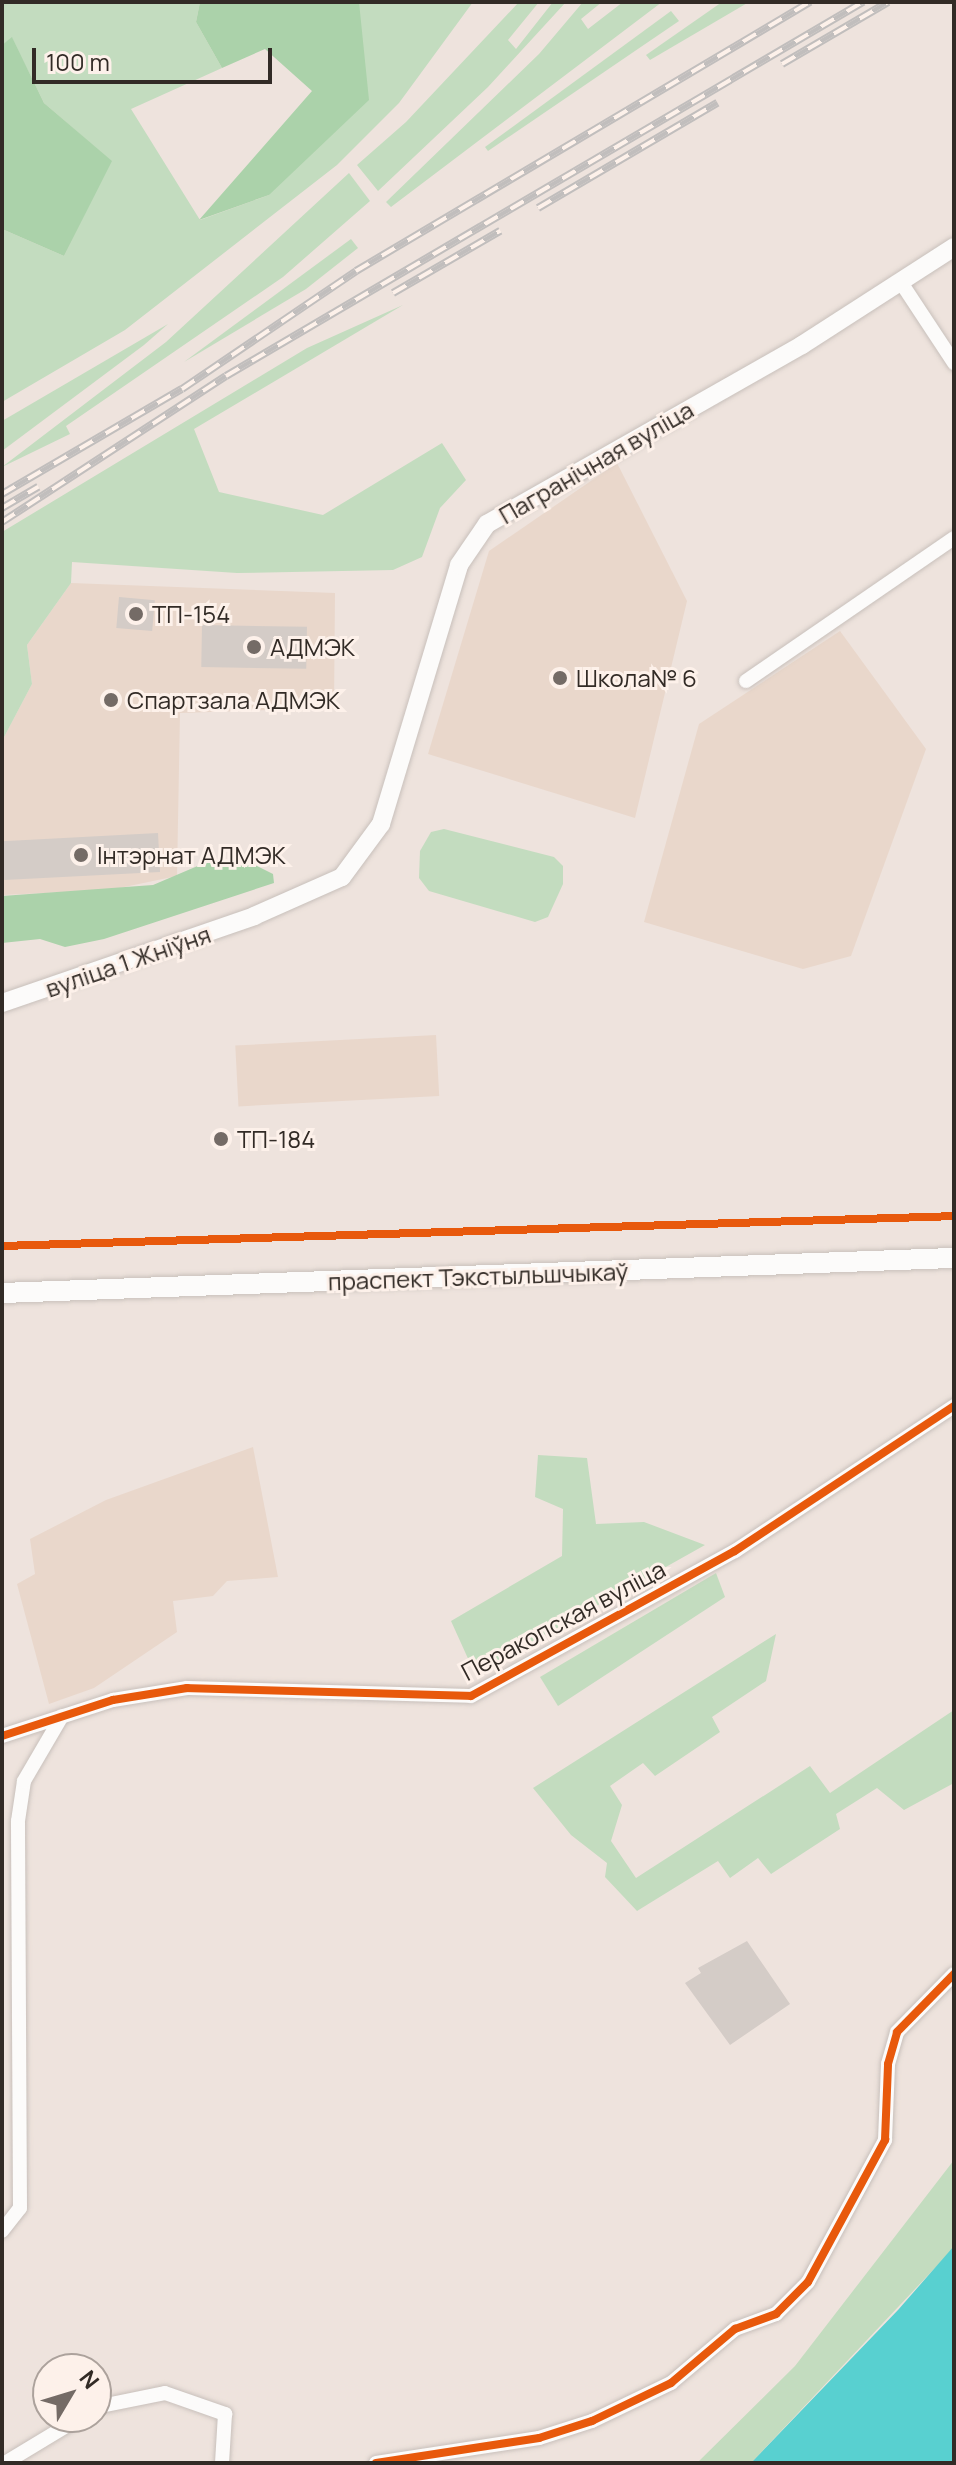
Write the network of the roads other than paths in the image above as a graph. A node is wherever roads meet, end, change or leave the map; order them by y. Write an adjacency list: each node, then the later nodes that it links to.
1 (954, 247): 2 (main road, Пагранічная вуліца)
2 (902, 284): 3 (street); 6 (main road, Пагранічная вуліца)
3 (954, 363)
4 (954, 538): 5 (street)
5 (746, 681)
6 (254, 916): 7 (main road, вуліца 1 Жніўня)
7 (2, 1003)
8 (954, 1258): 9 (main road, праспект Тэкстыльшчыкаў)
9 (2, 1293)
10 (954, 1406): 11 (street, Перакопская вуліца)
11 (62, 1716): 12 (street, Перакопская вуліца); 14 (street)
12 (2, 1736)
13 (954, 1974): 19 (street)
14 (2, 2231)
15 (112, 2404): 18 (street)
16 (55, 2433): 17 (street)
17 (5, 2463)
18 (222, 2463)
19 (376, 2463)

